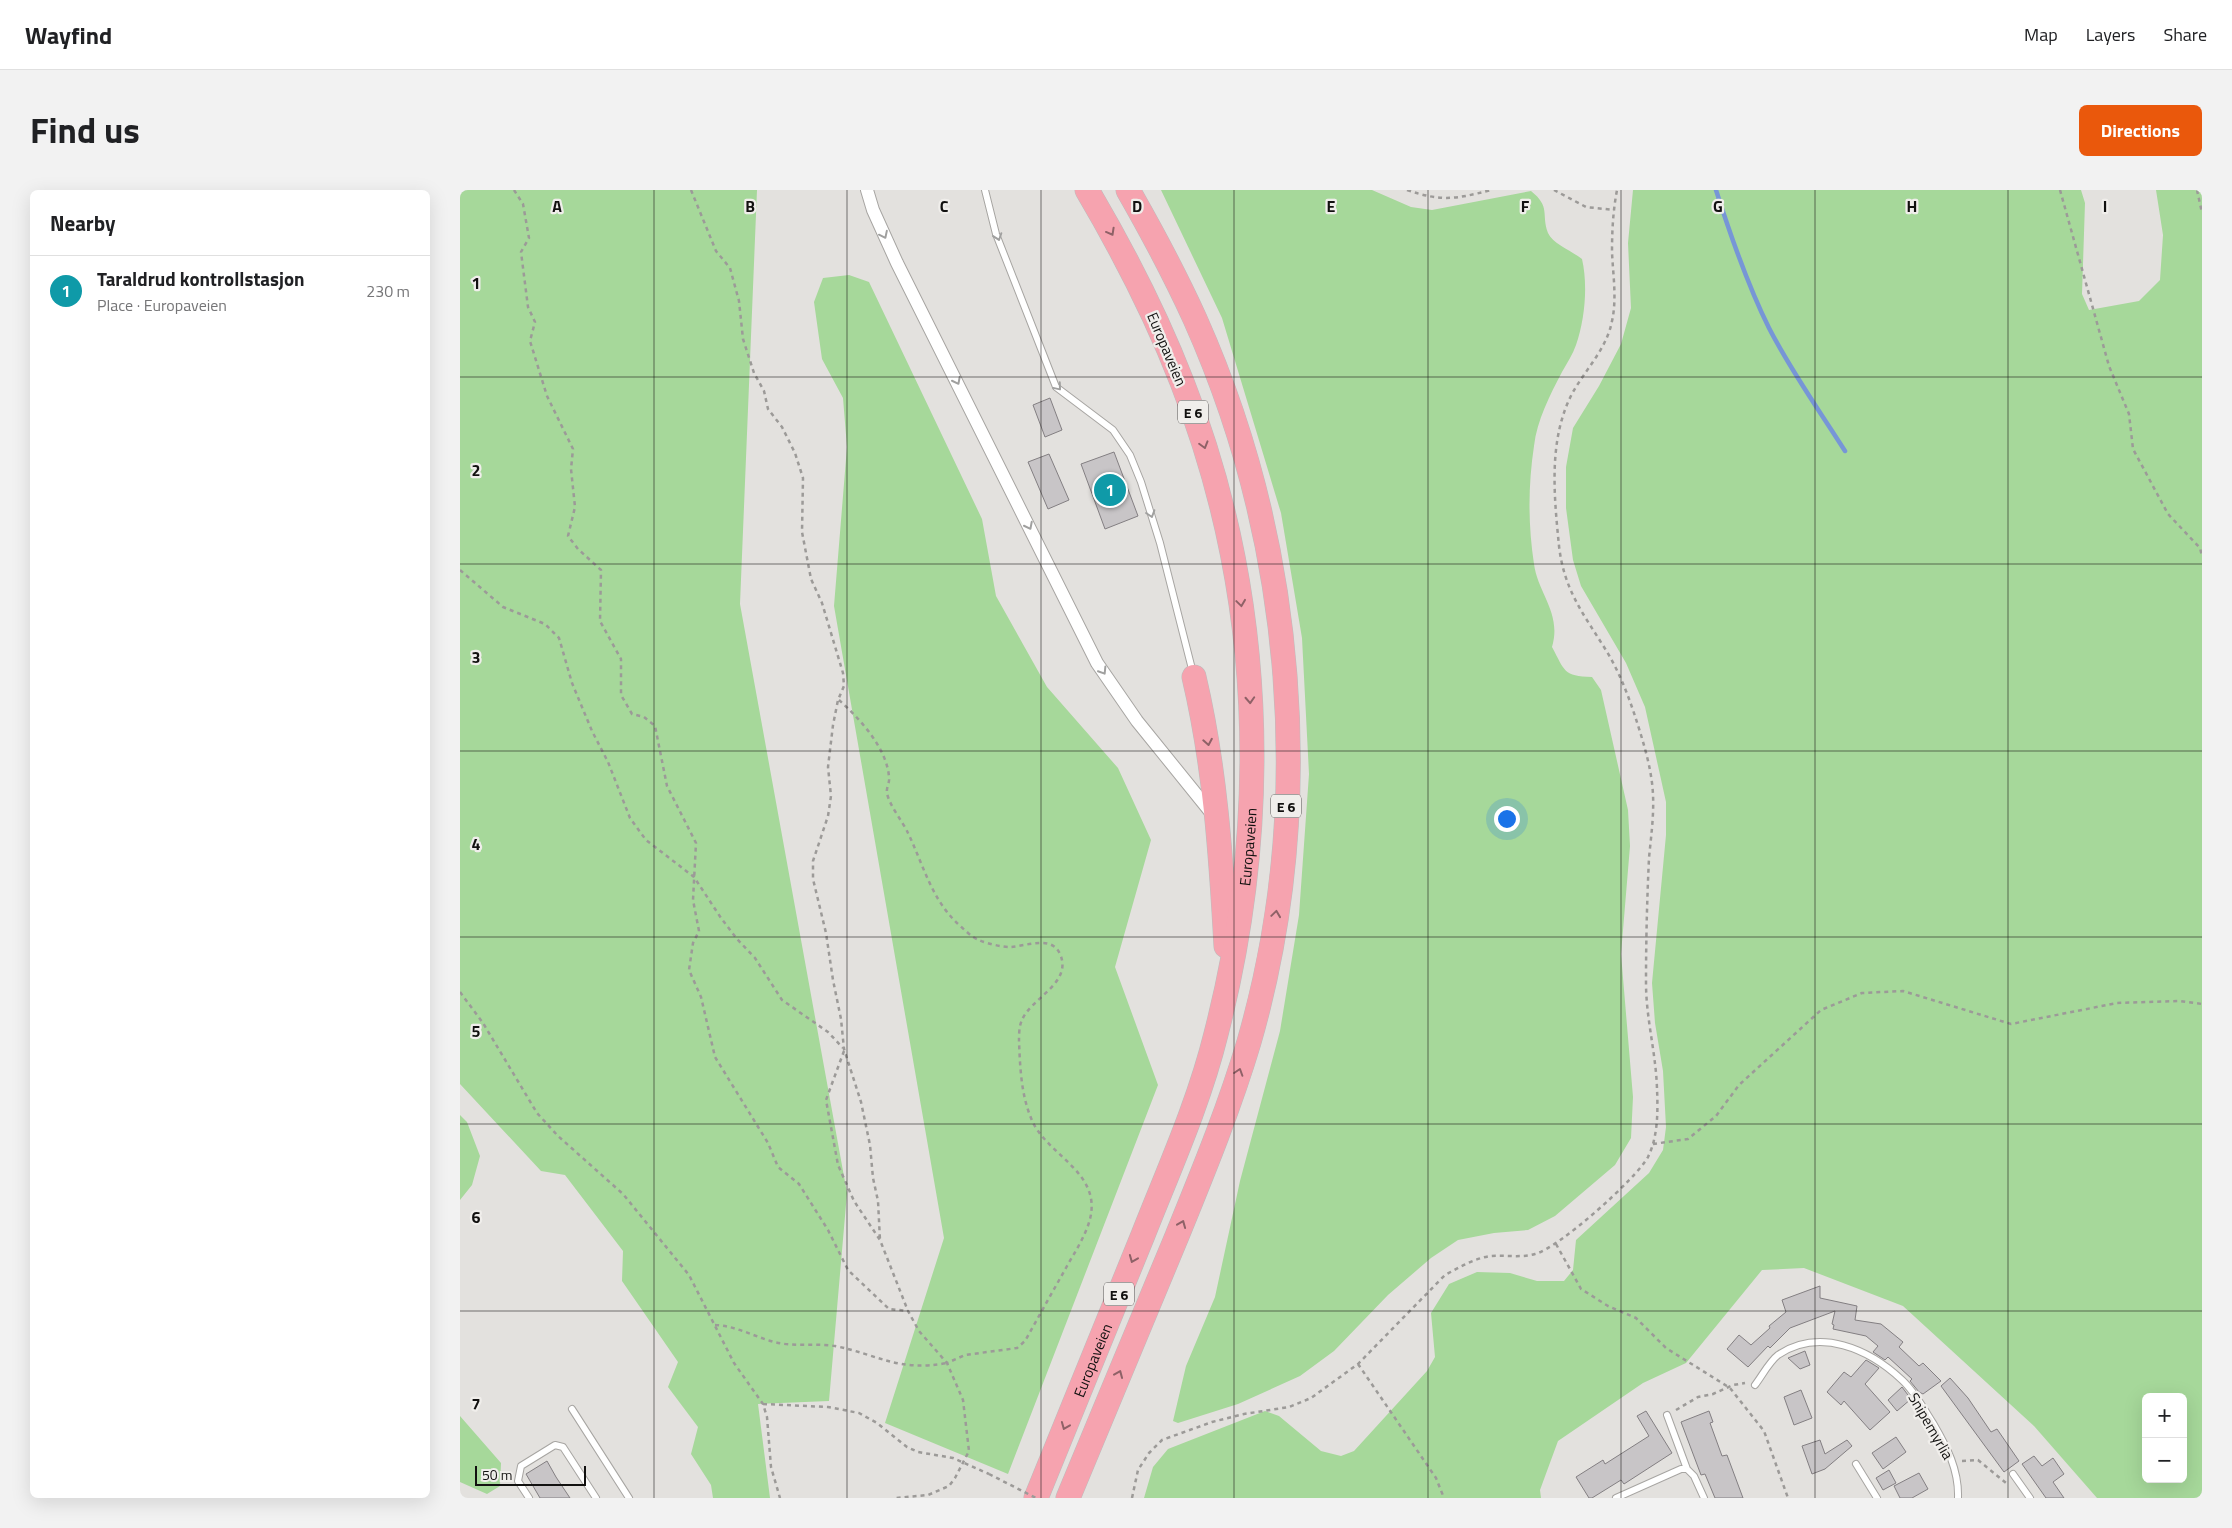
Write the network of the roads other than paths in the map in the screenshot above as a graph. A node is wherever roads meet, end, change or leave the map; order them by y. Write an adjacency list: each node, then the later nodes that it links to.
1 (867, 190): 6 (street, one-way to 6)
2 (985, 190): 5 (lane, one-way to 5)
3 (1086, 190): 7 (highway, Europaveien / E 6, one-way to 7)
4 (1128, 190): 18 (highway, Europaveien / E 6, one-way to 4)
5 (1194, 677): 6 (highway, E 6, one-way to 6)
6 (1218, 823): 7 (highway, E 6)
7 (1228, 981): 17 (highway, Europaveien / E 6, one-way to 17)
8 (1755, 1385): 22 (lane, Snipemyrlia)
9 (572, 1409): 16 (lane)
10 (1667, 1415): 12 (lane)
11 (1856, 1464): 21 (lane)
12 (1687, 1469): 19 (lane); 20 (lane)
13 (2013, 1474): 23 (lane)
14 (529, 1498): 15 (lane)
15 (596, 1498)
16 (629, 1498)
17 (1036, 1498)
18 (1068, 1498)
19 (1616, 1498)
20 (1704, 1498)
21 (1878, 1498)
22 (1958, 1498)
23 (2030, 1498)

